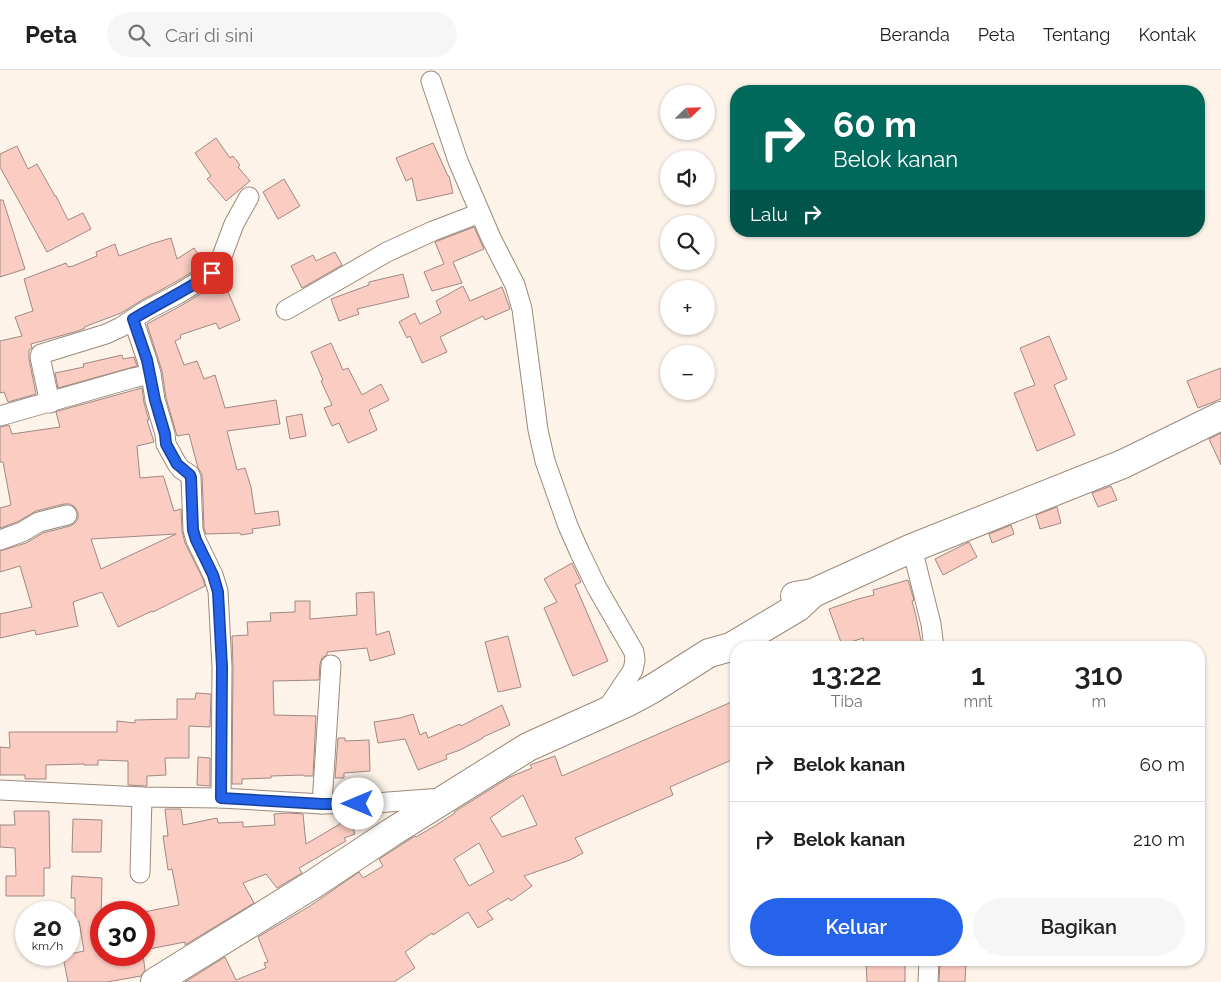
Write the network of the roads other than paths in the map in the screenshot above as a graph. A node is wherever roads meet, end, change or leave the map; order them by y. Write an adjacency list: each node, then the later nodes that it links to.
1 (431, 81): 3 (street)
2 (249, 197): 5 (street)
3 (480, 213): 4 (street); 15 (street)
4 (286, 310)
5 (133, 319): 6 (street); 7 (street)
6 (151, 374): 7 (street); 18 (street)
7 (50, 403): 8 (street)
8 (0, 416)
9 (1221, 416): 12 (main road)
10 (67, 515): 11 (street)
11 (0, 540)
12 (912, 548): 13 (street); 15 (main road)
13 (933, 641)
14 (331, 665): 20 (street)
15 (603, 714): 19 (main road)
16 (0, 790): 17 (street)
17 (142, 797): 18 (street); 21 (street)
18 (221, 798): 20 (street)
19 (446, 798): 20 (street); 23 (main road)
20 (322, 804)
21 (140, 873)
22 (929, 966): 24 (street)
23 (155, 982)
24 (928, 982)

